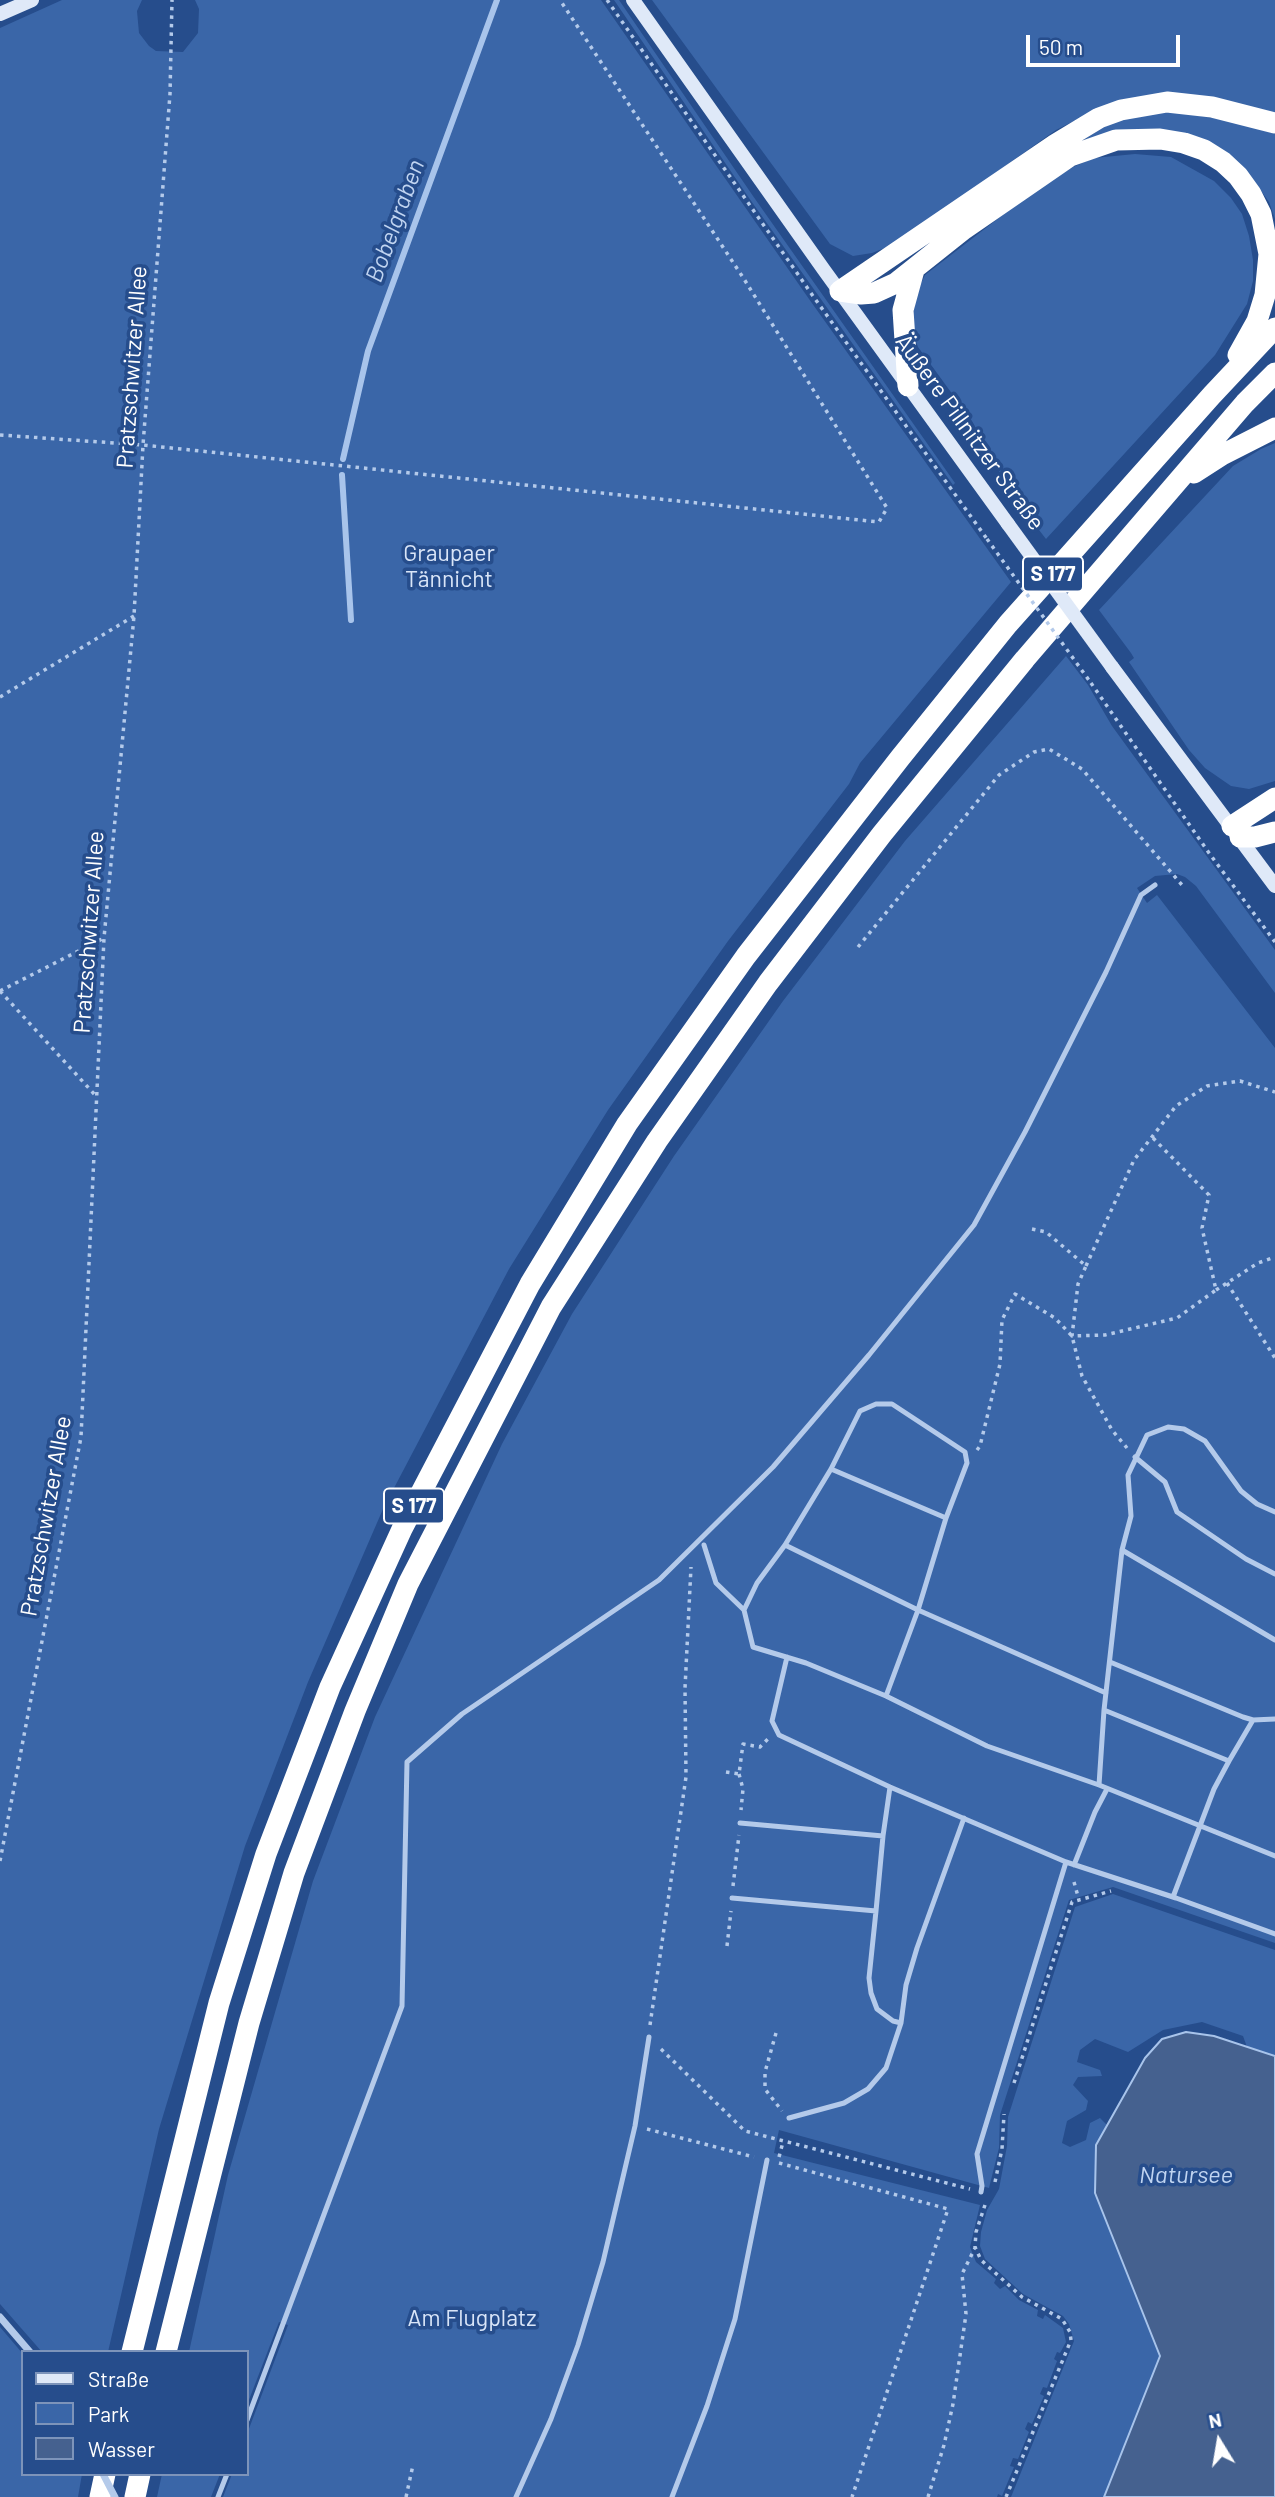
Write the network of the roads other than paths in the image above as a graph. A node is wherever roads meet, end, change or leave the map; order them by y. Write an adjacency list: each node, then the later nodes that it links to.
1 (32, 0): 3 (main road)
2 (634, 0): 6 (main road, Äußere Pillnitzer Straße)
3 (0, 14)
4 (1275, 123): 6 (highway)
5 (914, 270): 6 (highway); 9 (highway); 10 (highway)
6 (840, 291): 9 (main road, Äußere Pillnitzer Straße)
7 (1275, 328): 10 (highway, S 177)
8 (1275, 373): 12 (highway, S 177)
9 (908, 386): 14 (main road, Äußere Pillnitzer Straße, bridge)
10 (1212, 395): 58 (highway, S 177)
11 (1275, 428): 12 (highway)
12 (1172, 488): 59 (highway, S 177)
13 (1275, 797): 14 (highway)
14 (1236, 832): 15 (highway); 17 (main road, Äußere Pillnitzer Straße)
15 (1275, 832)
16 (1155, 886): 60 (lane)
17 (1275, 887)
18 (1135, 1457): 20 (lane); 24 (lane); 25 (lane)
19 (831, 1469): 21 (lane); 21 (lane); 23 (lane)
20 (1275, 1512)
21 (946, 1518): 27 (lane)
22 (704, 1545): 26 (lane)
23 (785, 1545): 26 (lane); 27 (lane)
24 (1122, 1550): 28 (lane); 30 (lane)
25 (1275, 1574)
26 (744, 1610): 29 (lane)
27 (918, 1610): 31 (lane); 32 (lane)
28 (1275, 1640)
29 (787, 1657): 32 (lane); 38 (lane)
30 (1110, 1662): 31 (lane); 35 (lane)
31 (1106, 1693): 33 (lane)
32 (886, 1696): 37 (lane)
33 (1104, 1710): 36 (lane); 37 (lane)
34 (1274, 1718): 35 (lane)
35 (1253, 1720): 36 (lane)
36 (1229, 1761): 42 (lane)
37 (1099, 1786): 39 (lane)
38 (890, 1787): 40 (lane); 43 (lane)
39 (1107, 1789): 42 (lane); 46 (lane)
40 (964, 1818): 45 (lane); 51 (lane)
41 (740, 1823): 43 (lane)
42 (1200, 1828): 44 (lane); 47 (lane)
43 (883, 1836): 49 (lane)
44 (1275, 1856)
45 (1066, 1862): 46 (lane); 55 (lane)
46 (1074, 1865): 47 (lane)
47 (1173, 1897): 50 (lane)
48 (732, 1898): 49 (lane)
49 (876, 1911): 51 (lane)
50 (1275, 1934)
51 (901, 2023): 53 (lane)
52 (649, 2037): 69 (lane)
53 (789, 2118)
54 (767, 2160): 70 (lane)
55 (981, 2192)
56 (0, 2317): 57 (street)
57 (28, 2350)
58 (132, 2350)
59 (167, 2350)
60 (248, 2417)
61 (104, 2476): 65 (highway)
62 (105, 2476): 66 (street, bridge)
63 (140, 2476): 67 (highway)
64 (226, 2476): 68 (lane)
65 (100, 2497)
66 (115, 2497)
67 (135, 2497)
68 (218, 2497)
69 (516, 2497)
70 (672, 2497)

